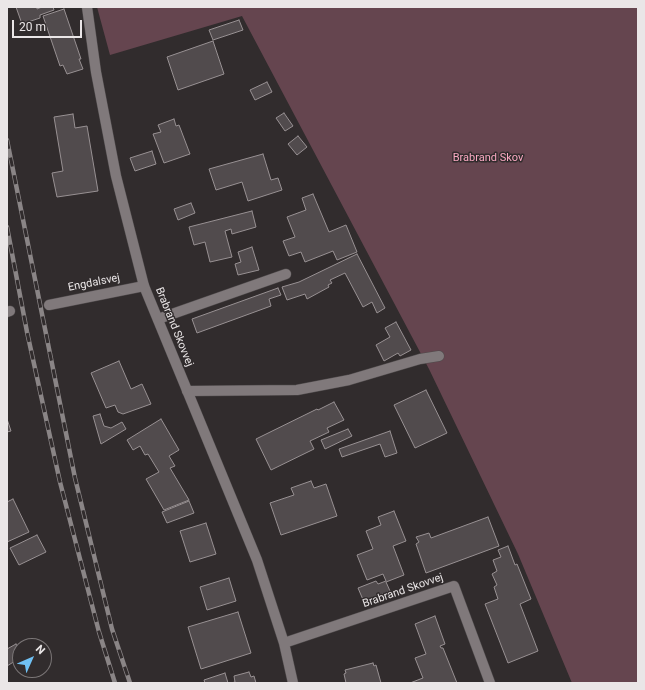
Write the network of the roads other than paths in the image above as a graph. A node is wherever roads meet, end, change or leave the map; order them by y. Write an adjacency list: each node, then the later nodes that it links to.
1 (87, 7): 3 (street, Brabrand Skovvej)
2 (286, 274): 5 (street)
3 (144, 286): 4 (street, Engdalsvej); 5 (street, Brabrand Skovvej)
4 (49, 305)
5 (158, 319): 7 (street, Brabrand Skovvej)
6 (439, 356): 7 (street)
7 (187, 391): 8 (street, Brabrand Skovvej)
8 (284, 643): 9 (street, Brabrand Skovvej); 10 (street, Brabrand Skovvej)
9 (293, 683)
10 (490, 683)

